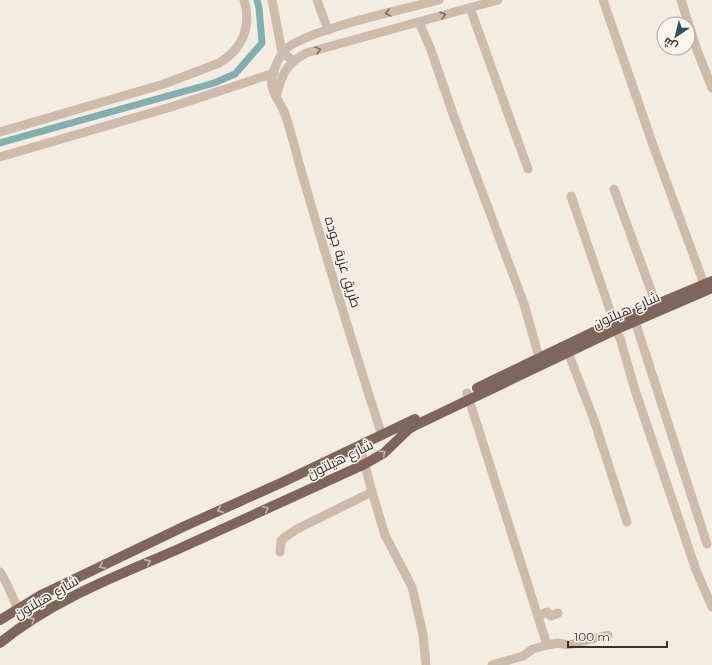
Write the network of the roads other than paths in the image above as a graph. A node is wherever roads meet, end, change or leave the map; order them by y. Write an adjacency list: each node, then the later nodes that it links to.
1 (244, 0): 17 (street)
2 (272, 0): 12 (street)
3 (317, 0): 11 (street)
4 (439, 0): 8 (street)
5 (498, 0): 9 (street)
6 (603, 0): 22 (street)
7 (681, 0): 15 (street)
8 (416, 5): 10 (street); 11 (street, one-way to 11)
9 (470, 8): 10 (street, one-way to 9); 19 (street)
10 (420, 22): 13 (street, one-way to 10); 27 (street)
11 (328, 30): 12 (street)
12 (282, 52): 13 (street); 14 (street)
13 (293, 61): 16 (street)
14 (274, 72): 16 (street, طريق عزبة جوده); 18 (street)
15 (712, 88)
16 (276, 96): 29 (street, طريق عزبة جوده)
17 (0, 132)
18 (0, 157)
19 (528, 169)
20 (614, 189): 23 (street)
21 (571, 196): 25 (street)
22 (709, 284): 23 (main road, شارع هيلتون); 24 (main road, شارع هيلتون)
23 (656, 304): 24 (main road, شارع هيلتون)
24 (634, 318): 25 (main road, شارع هيلتون); 34 (street)
25 (615, 326): 26 (main road, شارع هيلتون); 27 (main road, شارع هيلتون); 37 (street)
26 (568, 352): 27 (main road, شارع هيلتون); 33 (street)
27 (540, 360): 28 (main road, شارع هيلتون)
28 (469, 396): 29 (main road, شارع هيلتون); 31 (main road, شارع هيلتون, one-way to 28); 40 (street)
29 (382, 436): 30 (main road, شارع هيلتون)
30 (360, 446): 31 (street); 38 (main road, شارع هيلتون, one-way to 38)
31 (365, 464): 32 (street); 43 (main road, شارع هيلتون, one-way to 31)
32 (372, 492): 35 (street); 45 (street)
33 (627, 522)
34 (707, 544)
35 (280, 552)
36 (0, 572): 38 (street)
37 (712, 607)
38 (18, 608): 41 (main road, شارع هيلتون)
39 (558, 613): 40 (street)
40 (538, 616): 44 (street)
41 (0, 620)
42 (608, 635): 44 (street)
43 (0, 643)
44 (547, 645): 46 (street)
45 (426, 665)
46 (492, 665)

